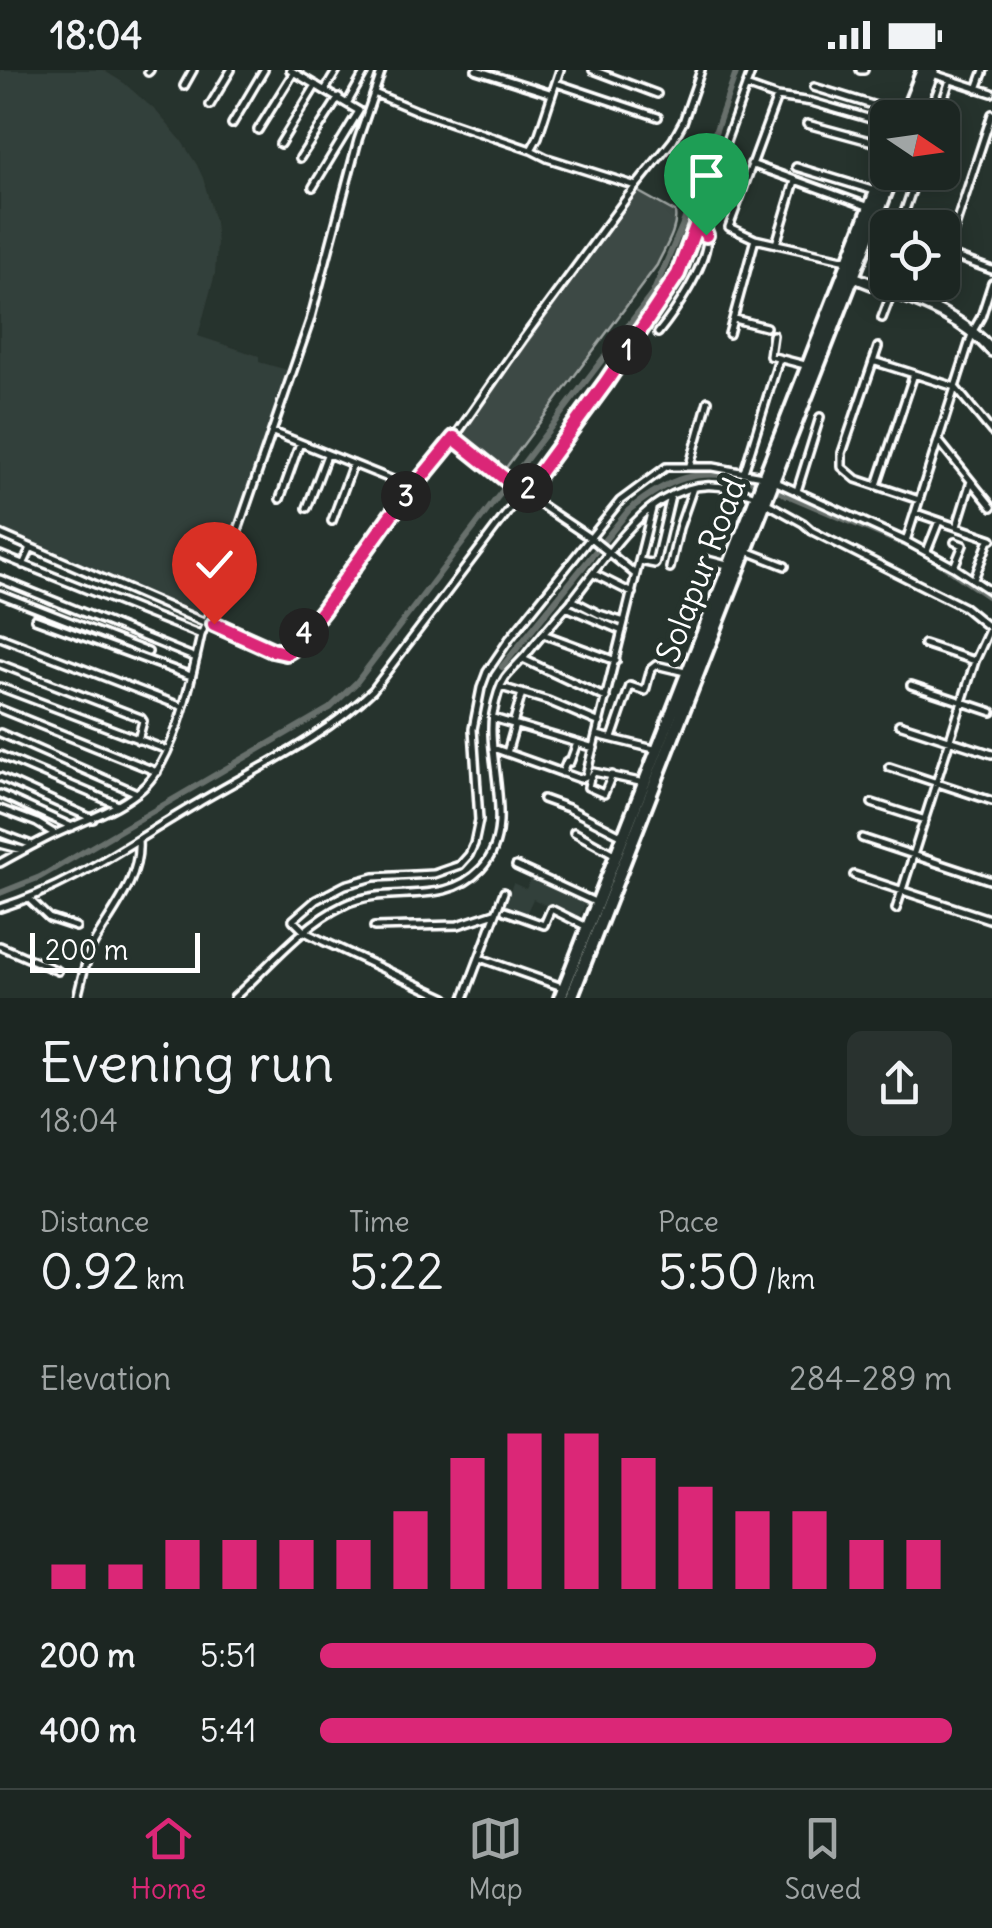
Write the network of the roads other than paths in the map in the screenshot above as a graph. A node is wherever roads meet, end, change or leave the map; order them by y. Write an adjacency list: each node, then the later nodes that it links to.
1 (193, 70): 20 (street)
2 (231, 70): 34 (street)
3 (264, 70): 39 (street)
4 (307, 70): 16 (street)
5 (337, 70): 24 (street)
6 (366, 70): 33 (street)
7 (382, 70): 25 (street)
8 (476, 70): 26 (street)
9 (560, 70): 18 (street)
10 (593, 70): 27 (street)
11 (701, 70): 50 (street)
12 (752, 70): 21 (street)
13 (984, 70): 23 (street)
14 (292, 71): 16 (street); 41 (street)
15 (929, 71): 17 (street); 31 (highway)
16 (303, 77): 19 (street)
17 (950, 80): 23 (street); 32 (street)
18 (556, 83): 26 (street); 37 (street)
19 (316, 84): 24 (street); 43 (street)
20 (184, 86)
21 (746, 86): 29 (street); 55 (street)
22 (814, 87): 35 (street)
23 (977, 89): 28 (street)
24 (325, 90): 30 (street)
25 (374, 92): 44 (street); 82 (street)
26 (552, 94): 44 (street)
27 (657, 94)
28 (992, 94)
29 (777, 96): 38 (street); 46 (street)
30 (339, 97): 33 (street); 45 (street)
31 (916, 100)
32 (943, 100)
33 (348, 102): 49 (street)
34 (210, 104)
35 (870, 105)
36 (992, 114): 54 (street)
37 (658, 117)
38 (870, 119)
39 (232, 124)
40 (807, 124): 42 (street)
41 (258, 130)
42 (870, 141)
43 (280, 144)
44 (531, 150): 50 (street)
45 (300, 158)
46 (752, 164): 48 (street); 56 (street)
47 (796, 167): 52 (street)
48 (794, 181): 53 (street); 57 (street)
49 (313, 186)
50 (636, 186): 84 (street)
51 (886, 190): 61 (highway, Solapur Road)
52 (876, 191): 53 (highway, Solapur Road)
53 (870, 207): 59 (highway, Solapur Road)
54 (959, 210)
55 (699, 218): 70 (street); 97 (street)
56 (755, 240): 57 (street); 67 (street)
57 (776, 244): 59 (street)
58 (960, 259): 60 (street)
59 (850, 260): 61 (highway, Solapur Road)
60 (992, 270)
61 (850, 275): 62 (main road); 77 (highway, Solapur Road); 91 (highway, Solapur Road)
62 (870, 283)
63 (992, 283): 69 (street)
64 (889, 300): 66 (street)
65 (911, 300): 69 (main road)
66 (882, 318)
67 (734, 319): 68 (street); 71 (street)
68 (766, 327)
69 (973, 331): 74 (main road); 79 (street)
70 (658, 334)
71 (729, 334)
72 (774, 335): 75 (street)
73 (878, 347): 76 (street)
74 (991, 348)
75 (779, 359): 77 (street); 90 (street)
76 (873, 360): 78 (street); 93 (street)
77 (808, 366): 91 (highway, Solapur Road)
78 (914, 374): 79 (street); 93 (street)
79 (955, 387): 83 (street); 85 (street)
80 (708, 401): 89 (street)
81 (820, 418): 96 (street)
82 (273, 432): 86 (street); 137 (street)
83 (992, 432)
84 (454, 438): 94 (street); 97 (street)
85 (938, 440): 92 (street); 101 (street)
86 (300, 443): 87 (street); 100 (street)
87 (327, 454): 88 (street); 104 (street)
88 (353, 464): 94 (street); 107 (street)
89 (690, 465): 90 (street); 110 (street)
90 (744, 472): 91 (street)
91 (769, 480): 96 (street); 99 (highway, Solapur Road)
92 (972, 481): 103 (street); 108 (street)
93 (877, 486): 101 (street)
94 (413, 488): 137 (street)
95 (694, 488): 98 (street); 99 (street); 125 (street)
96 (796, 491): 112 (street)
97 (522, 492): 110 (street); 200 (street)
98 (671, 496): 102 (street); 120 (street)
99 (762, 498): 115 (highway, Solapur Road); 122 (highway, Solapur Road); 138 (street)
100 (280, 499)
101 (919, 500): 105 (street)
102 (653, 506): 116 (street); 120 (street)
103 (992, 507)
104 (307, 508)
105 (916, 513): 106 (street); 112 (street)
106 (939, 521): 108 (street); 117 (street)
107 (332, 522)
108 (956, 527): 111 (street)
109 (0, 534): 114 (street)
110 (592, 539): 116 (street); 222 (street)
111 (991, 539): 129 (street)
112 (906, 541): 117 (street)
113 (955, 542): 124 (street)
114 (31, 548): 121 (street); 137 (street)
115 (746, 551): 123 (street); 226 (highway, Solapur Road)
116 (607, 552): 126 (street); 127 (street)
117 (926, 552): 124 (street)
118 (0, 556): 121 (street)
119 (704, 558): 122 (street)
120 (640, 561): 127 (street)
121 (24, 565): 141 (street)
122 (730, 566): 150 (highway, Solapur Road)
123 (785, 566)
124 (954, 567): 129 (street)
125 (670, 568)
126 (593, 573): 131 (street); 133 (street)
127 (636, 575): 131 (street)
128 (0, 579): 145 (street)
129 (974, 579): 130 (street)
130 (992, 592)
131 (632, 593): 136 (street)
132 (0, 594): 144 (street)
133 (572, 600): 134 (street); 136 (street)
134 (566, 607): 139 (street); 140 (street)
135 (36, 618): 151 (street)
136 (624, 622): 139 (street)
137 (206, 623): 141 (street)
138 (991, 629): 148 (street)
139 (622, 631): 147 (street)
140 (542, 634): 146 (street); 147 (street)
141 (201, 635): 145 (street)
142 (0, 637): 158 (street)
143 (924, 644): 148 (street)
144 (148, 652)
145 (196, 658): 151 (street)
146 (523, 659): 153 (street); 156 (street)
147 (616, 661): 156 (street)
148 (976, 661): 157 (street)
149 (0, 664): 168 (street)
150 (688, 673): 167 (street); 174 (highway, Solapur Road)
151 (191, 676): 158 (street)
152 (911, 685): 157 (street)
153 (501, 687): 155 (street); 161 (street)
154 (0, 688): 168 (street)
155 (522, 693): 162 (street); 163 (street)
156 (606, 698): 162 (street)
157 (962, 702): 160 (street); 169 (street)
158 (183, 707): 173 (street)
159 (0, 709): 179 (street)
160 (992, 712)
161 (493, 718): 163 (street); 171 (street)
162 (600, 722): 166 (street)
163 (514, 724): 170 (street); 176 (street)
164 (899, 724): 169 (street)
165 (0, 733): 185 (street)
166 (597, 734): 167 (street); 172 (street)
167 (612, 738): 174 (street)
168 (138, 740): 173 (street)
169 (950, 740): 177 (street); 184 (street)
170 (577, 742): 172 (street); 180 (street)
171 (493, 748): 176 (street); 222 (street)
172 (594, 748): 180 (street)
173 (167, 750): 179 (street)
174 (657, 750): 183 (highway, Solapur Road)
175 (0, 754): 190 (street)
176 (508, 754): 180 (street)
177 (992, 754)
178 (888, 767): 184 (street)
179 (157, 772): 185 (street)
180 (562, 773)
181 (612, 775): 181 (street); 183 (street)
182 (0, 777): 192 (street)
183 (644, 783): 198 (highway, Solapur Road)
184 (936, 783): 188 (street); 193 (street)
185 (138, 792): 190 (street)
186 (0, 794): 194 (street)
187 (542, 800): 198 (street)
188 (992, 801)
189 (872, 802): 193 (street)
190 (116, 804): 192 (street)
191 (0, 810): 197 (street)
192 (93, 819): 194 (street)
193 (924, 820): 205 (street)
194 (72, 826): 197 (street)
195 (0, 832): 202 (street)
196 (574, 832): 204 (street)
197 (55, 834): 202 (street)
198 (624, 836): 204 (highway, Solapur Road)
199 (862, 838): 205 (street)
200 (138, 840): 212 (street); 227 (street)
201 (0, 844): 203 (street)
202 (32, 845): 203 (street)
203 (22, 850): 206 (street)
204 (616, 855): 213 (highway, Solapur Road)
205 (913, 855): 209 (street); 210 (street)
206 (0, 863)
207 (516, 866): 213 (street)
208 (854, 875): 210 (street)
209 (992, 881)
210 (902, 890): 215 (street); 218 (street)
211 (504, 892): 217 (street)
212 (28, 898): 214 (street); 219 (street)
213 (596, 903): 220 (highway, Solapur Road)
214 (0, 908)
215 (896, 909)
216 (505, 911): 220 (street)
217 (495, 913): 221 (street); 224 (street)
218 (992, 920)
219 (76, 927)
220 (587, 927): 226 (highway, Solapur Road)
221 (374, 928)
222 (305, 932): 228 (street); 229 (street)
223 (0, 946): 225 (street)
224 (480, 958): 226 (street); 230 (street)
225 (58, 971)
226 (567, 994)
227 (77, 998)
228 (234, 998)
229 (446, 998)
230 (464, 998)

